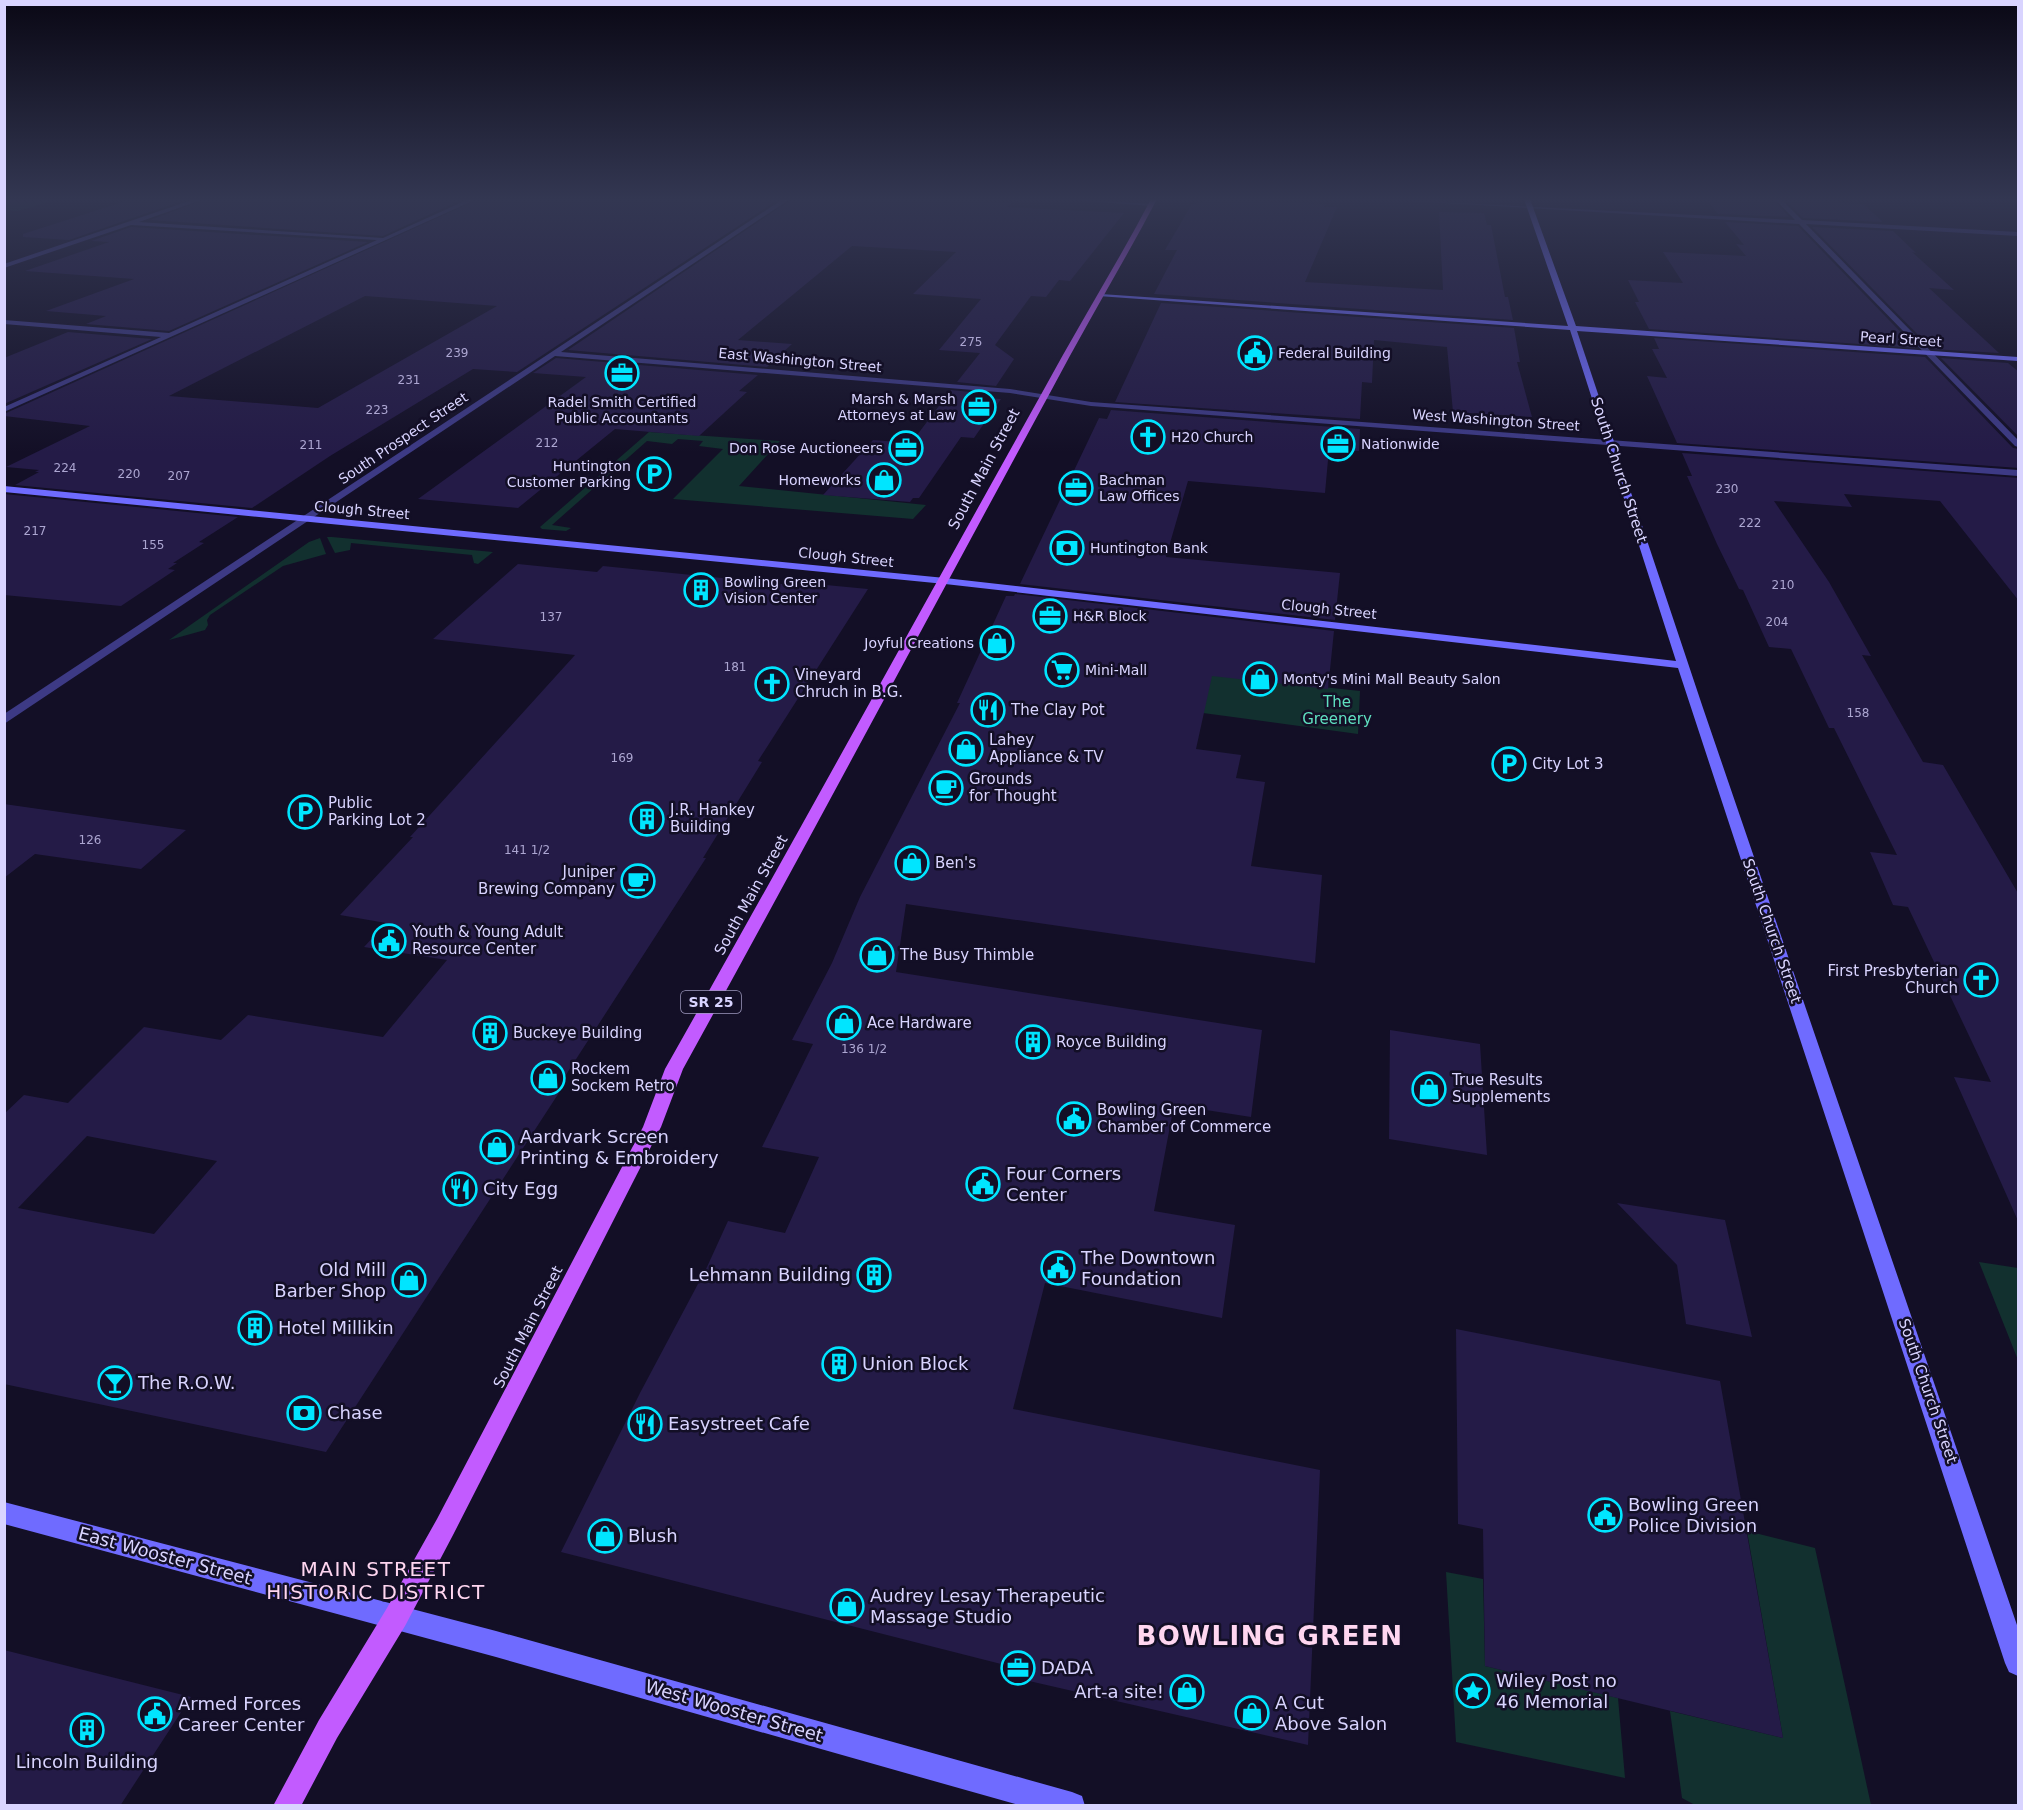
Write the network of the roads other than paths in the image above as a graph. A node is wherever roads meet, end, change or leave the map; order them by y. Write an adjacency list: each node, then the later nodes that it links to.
1 (284, 283): 9 (street)
2 (659, 283): 11 (street, South Prospect Street)
3 (1108, 283): 6 (main road, South Main Street / SR 25)
4 (1558, 283): 8 (street, South Church Street)
5 (1861, 283): 10 (street)
6 (1101, 296): 8 (street, Pearl Street); 13 (main road, South Main Street / SR 25)
7 (4, 322): 9 (street)
8 (1572, 328): 10 (street, Pearl Street); 15 (street, South Church Street)
9 (169, 335): 14 (street)
10 (1930, 352): 12 (street, Pearl Street); 16 (street)
11 (553, 354): 13 (street, East Washington Street); 19 (street, South Prospect Street)
12 (2019, 359)
13 (1044, 396): 15 (street, West Washington Street); 20 (main road, South Main Street / SR 25)
14 (4, 410)
15 (1611, 442): 17 (street, West Washington Street); 21 (street, South Church Street)
16 (2019, 444)
17 (2019, 473)
18 (4, 489): 19 (street, Clough Street)
19 (308, 520): 20 (street, Clough Street); 22 (street, South Prospect Street)
20 (945, 581): 21 (street, Clough Street); 24 (main road, South Main Street / SR 25)
21 (1682, 665): 25 (street, South Church Street)
22 (4, 720)
23 (4, 1513): 24 (street, East Wooster Street)
24 (396, 1617): 26 (main road, South Main Street); 27 (street, West Wooster Street)
25 (2019, 1663)
26 (286, 1806)
27 (1072, 1806)

